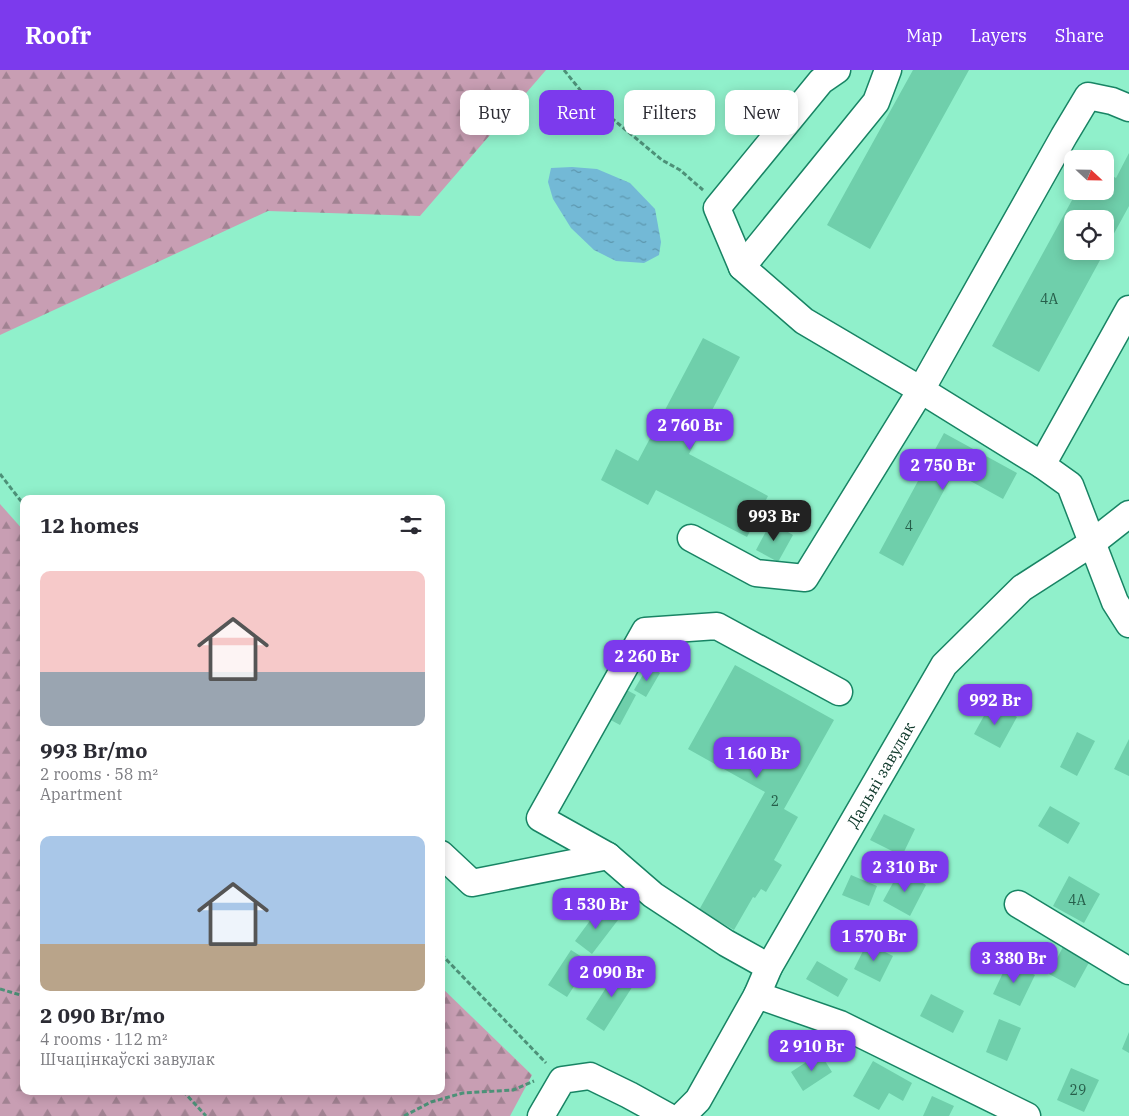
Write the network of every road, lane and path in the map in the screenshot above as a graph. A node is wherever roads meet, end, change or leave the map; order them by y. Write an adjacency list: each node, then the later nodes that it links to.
1 (564, 70): 5 (path)
2 (837, 70): 5 (street)
3 (888, 70): 6 (street)
4 (1129, 108): 8 (street)
5 (716, 208): 6 (street)
6 (742, 267): 8 (street)
7 (1129, 309): 9 (street)
8 (921, 390): 9 (street); 13 (street)
9 (1042, 465): 14 (street)
10 (0, 474): 11 (path)
11 (20, 500)
12 (1129, 514): 14 (street, Дальні завулак)
13 (691, 538)
14 (1092, 543): 15 (street); 21 (street, Дальні завулак)
15 (1129, 624)
16 (839, 692): 17 (street)
17 (608, 856): 18 (street); 21 (street)
18 (445, 858)
19 (1018, 904): 22 (street)
20 (445, 958): 26 (path)
21 (769, 966): 25 (street, Дальні завулак)
22 (1129, 971)
23 (0, 989): 24 (path)
24 (20, 995)
25 (757, 995): 32 (street, Дальні завулак); 33 (street)
26 (558, 1076): 29 (path); 30 (street); 31 (street)
27 (187, 1095): 28 (path)
28 (206, 1116)
29 (404, 1116)
30 (541, 1116)
31 (667, 1116)
32 (682, 1116)
33 (1027, 1116)

